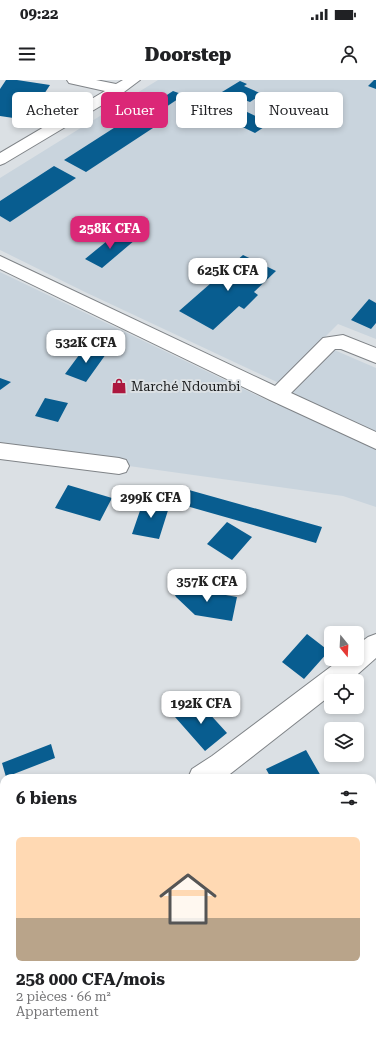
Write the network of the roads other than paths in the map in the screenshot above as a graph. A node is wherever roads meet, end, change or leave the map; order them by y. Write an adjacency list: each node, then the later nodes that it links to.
1 (74, 80): 3 (street)
2 (133, 80): 3 (street)
3 (119, 89): 4 (street)
4 (0, 160)
5 (0, 262): 7 (street)
6 (376, 356): 7 (street)
7 (277, 395): 8 (street)
8 (376, 441)
9 (0, 451): 10 (street)
10 (119, 466)
11 (376, 644): 12 (street)
12 (340, 674)
13 (324, 686): 14 (street)
14 (207, 774)

